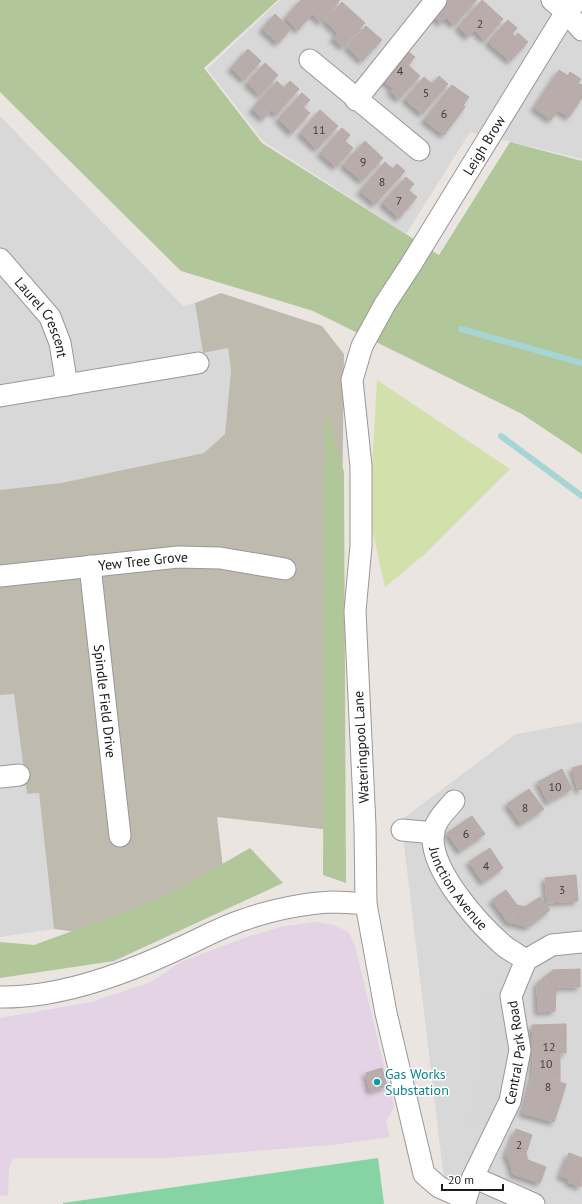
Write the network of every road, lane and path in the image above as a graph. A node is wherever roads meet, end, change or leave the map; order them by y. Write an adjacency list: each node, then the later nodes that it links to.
1 (436, 0): 5 (street)
2 (566, 4): 3 (street); 8 (street, Leigh Brow)
3 (582, 30)
4 (310, 60): 5 (street)
5 (356, 100): 6 (street)
6 (419, 150)
7 (0, 259): 10 (street, Laurel Crescent)
8 (402, 278): 19 (street, Wateringpool Lane)
9 (198, 363): 10 (street)
10 (67, 385): 11 (street)
11 (0, 396)
12 (90, 566): 13 (street, Yew Tree Grove); 14 (street, Yew Tree Grove); 18 (street, Spindle Field Drive)
13 (285, 569)
14 (0, 576)
15 (454, 801): 17 (street, Junction Avenue)
16 (402, 830): 17 (street)
17 (434, 833): 21 (street, Junction Avenue)
18 (120, 836)
19 (366, 904): 22 (street); 24 (street, Wateringpool Lane)
20 (582, 942): 21 (street)
21 (526, 960): 23 (street, Central Park Road)
22 (0, 997)
23 (473, 1177): 24 (street, Central Park Road); 25 (street)
24 (465, 1201)
25 (534, 1204)

